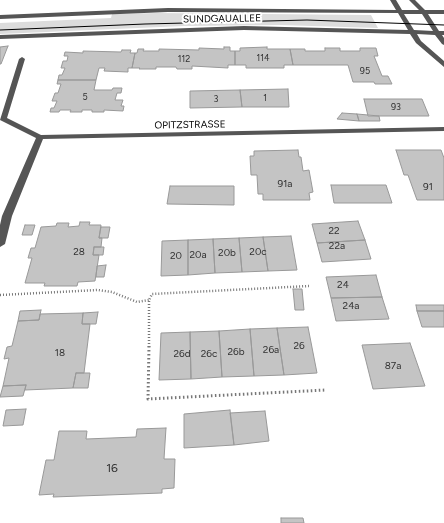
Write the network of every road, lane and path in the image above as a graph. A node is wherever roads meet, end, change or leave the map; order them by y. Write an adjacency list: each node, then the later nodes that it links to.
1 (393, 0): 3 (street)
2 (412, 0): 4 (street)
3 (400, 12): 4 (street, SUNDGAUALLEE); 6 (street, SUNDGAUALLEE); 7 (street)
4 (424, 12): 5 (street, SUNDGAUALLEE); 8 (street)
5 (444, 12)
6 (0, 17)
7 (411, 32): 8 (street, SUNDGAUALLEE); 9 (street, SUNDGAUALLEE); 12 (street)
8 (441, 33): 10 (street)
9 (0, 37)
10 (444, 43)
11 (22, 59): 14 (street, OPITZSTRASSE)
12 (444, 65)
13 (444, 129): 14 (street, OPITZSTRASSE)
14 (40, 137): 15 (street)
15 (0, 244)
16 (309, 286): 18 (path)
17 (0, 295): 18 (path)
18 (149, 300): 19 (path)
19 (326, 390)

